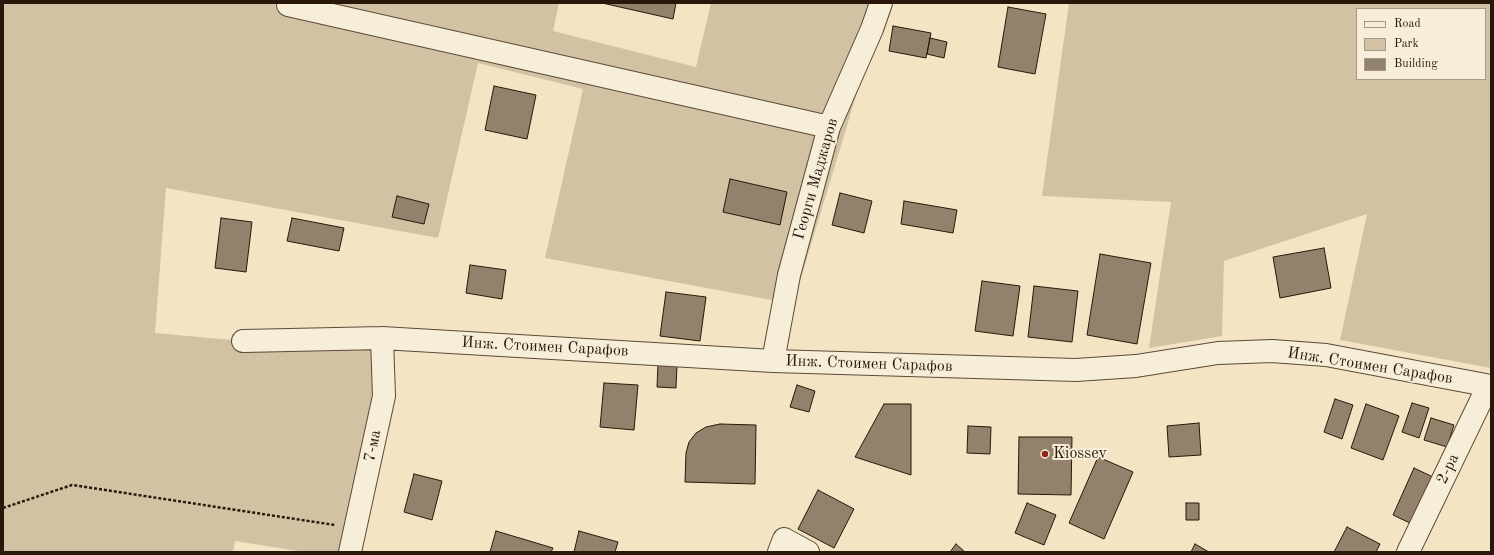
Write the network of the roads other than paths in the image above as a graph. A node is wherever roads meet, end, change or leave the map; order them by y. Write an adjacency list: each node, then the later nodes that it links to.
1 (288, 3): 3 (street)
2 (881, 3): 3 (street, Георги Маджаров)
3 (829, 127): 6 (street, Георги Маджаров)
4 (382, 338): 5 (street, Инж. Стоимен Сарафов); 6 (street, Инж. Стоимен Сарафов); 8 (street, 7-ма)
5 (243, 340)
6 (773, 361): 7 (street, Инж. Стоимен Сарафов)
7 (1490, 386): 11 (street, 2-ра)
8 (350, 552)
9 (778, 552): 10 (street)
10 (808, 552)
11 (1408, 552)

